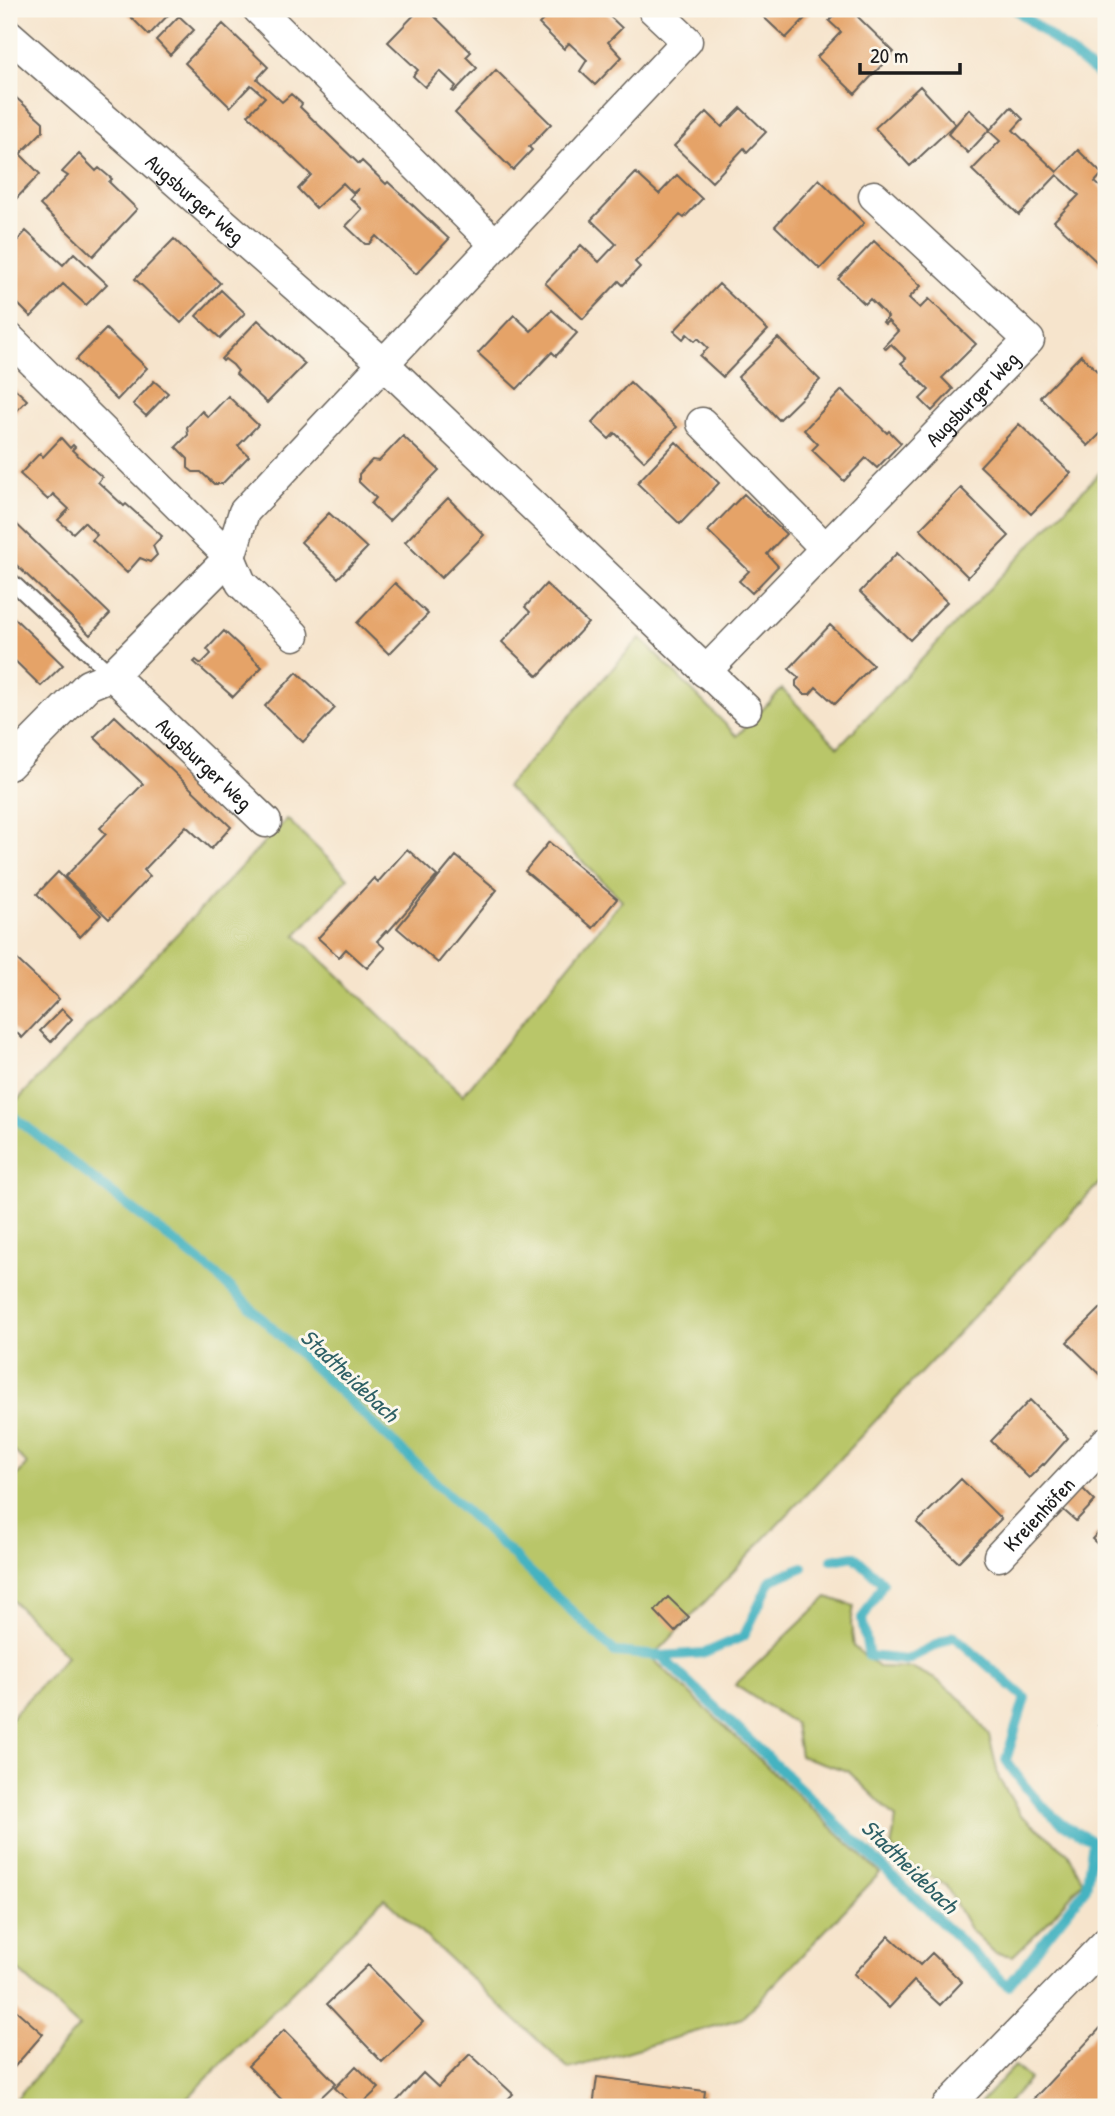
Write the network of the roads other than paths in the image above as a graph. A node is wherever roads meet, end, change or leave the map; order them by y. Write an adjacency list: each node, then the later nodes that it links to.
1 (258, 9): 5 (street)
2 (653, 9): 5 (street)
3 (9, 35): 7 (street, Augsburger Weg)
4 (874, 196): 9 (street, Augsburger Weg)
5 (495, 244): 7 (street)
6 (9, 338): 10 (street)
7 (383, 362): 10 (street); 13 (street, Augsburger Weg)
8 (702, 423): 9 (street)
9 (825, 548): 13 (street, Augsburger Weg)
10 (230, 557): 12 (street); 14 (street)
11 (9, 579): 14 (lane)
12 (294, 635)
13 (705, 672): 15 (street, Augsburger Weg)
14 (112, 674): 16 (street); 17 (street, Augsburger Weg)
15 (746, 709)
16 (9, 765)
17 (266, 822)
18 (1106, 1442): 19 (street, Kreienhöfen)
19 (999, 1556)
20 (1106, 1943): 21 (street)
21 (947, 2107)

